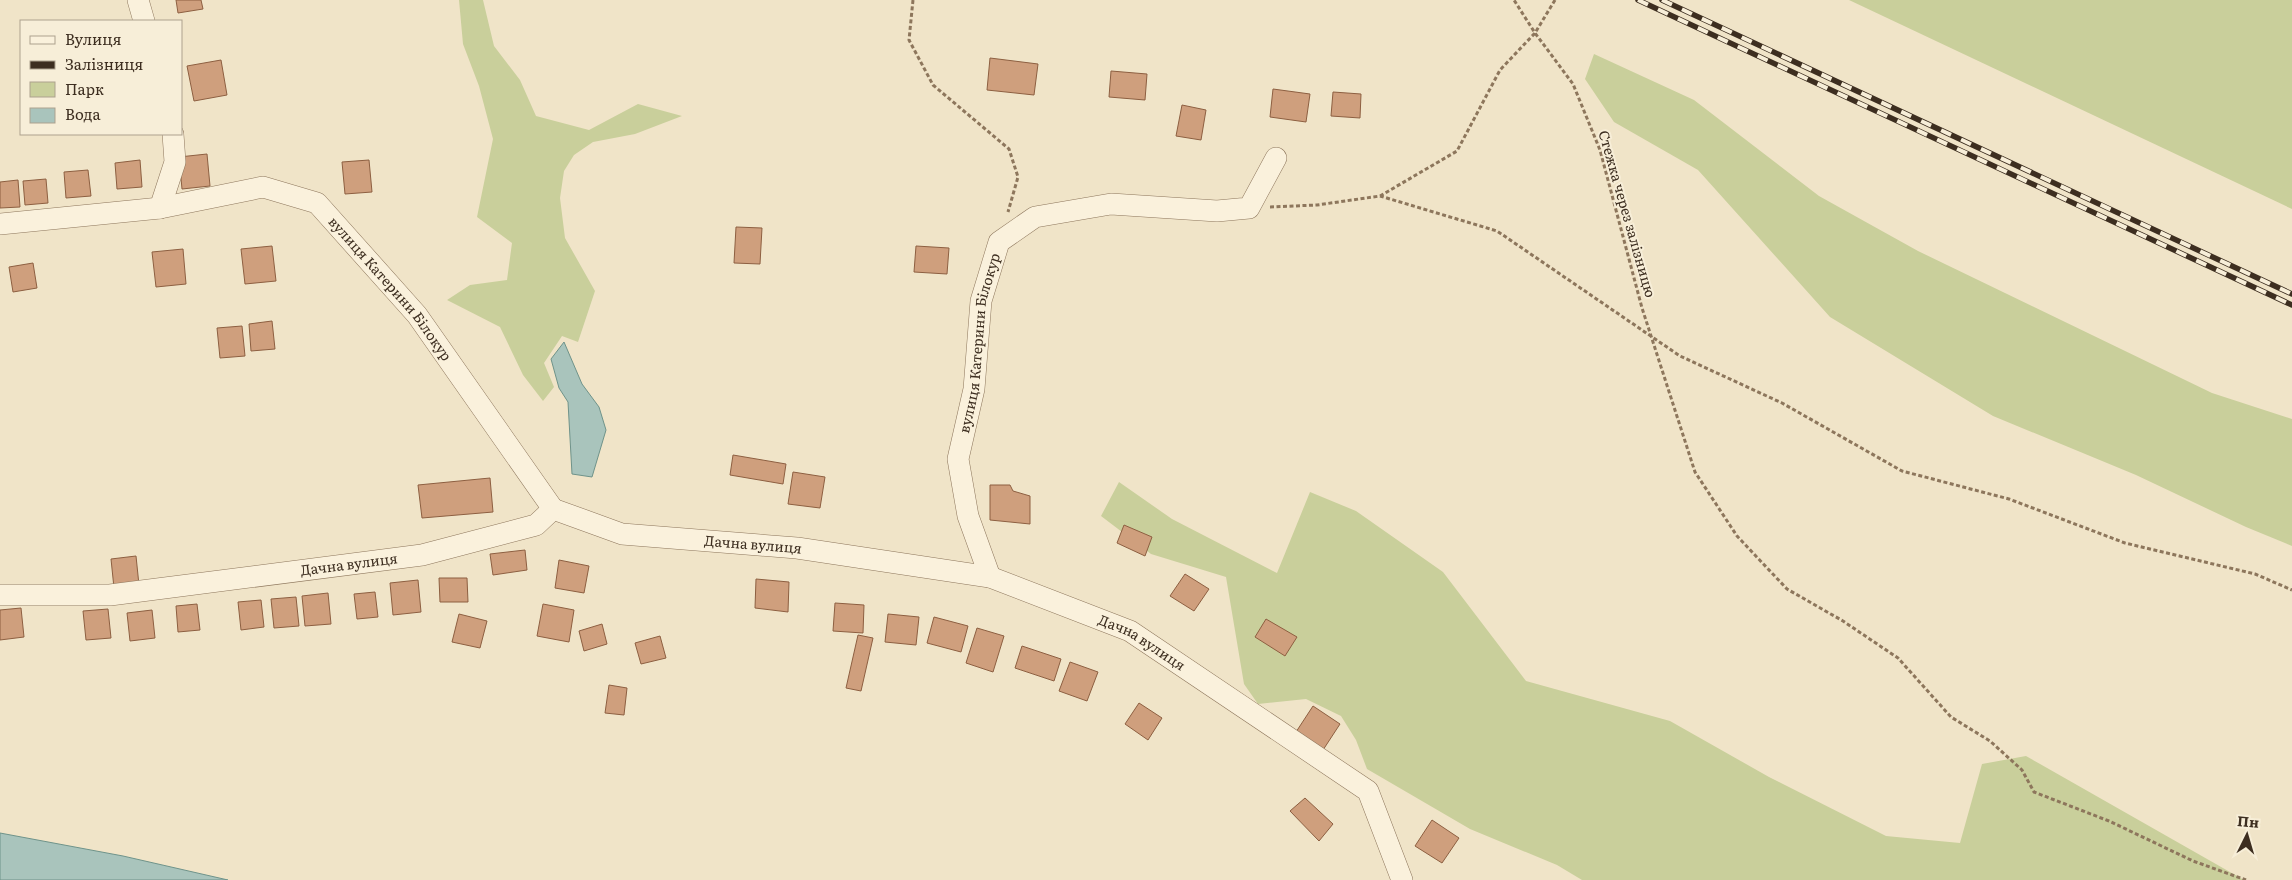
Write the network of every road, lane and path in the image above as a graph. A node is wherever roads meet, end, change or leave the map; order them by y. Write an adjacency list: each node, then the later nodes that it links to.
1 (138, 0): 5 (street)
2 (913, 0): 12 (path)
3 (1514, 0): 6 (path, Стежка через залізницю)
4 (1555, 0): 6 (path)
5 (144, 20)
6 (1535, 33): 9 (path); 14 (path, Стежка через залізницю)
7 (173, 135): 10 (street)
8 (1276, 158): 11 (street)
9 (1380, 196): 11 (path); 14 (path)
10 (160, 208): 13 (street, вулиця Катерини Білокур); 15 (street, вулиця Катерини Білокур)
11 (1249, 208): 16 (street, вулиця Катерини Білокур)
12 (1007, 214)
13 (0, 224)
14 (1652, 335): 17 (path); 20 (path, Стежка через залізницю)
15 (553, 509): 16 (street, Дачна вулиця); 18 (street, Дачна вулиця)
16 (990, 577): 19 (street, Дачна вулиця)
17 (2292, 590)
18 (0, 595)
19 (1402, 880)
20 (2246, 880)

